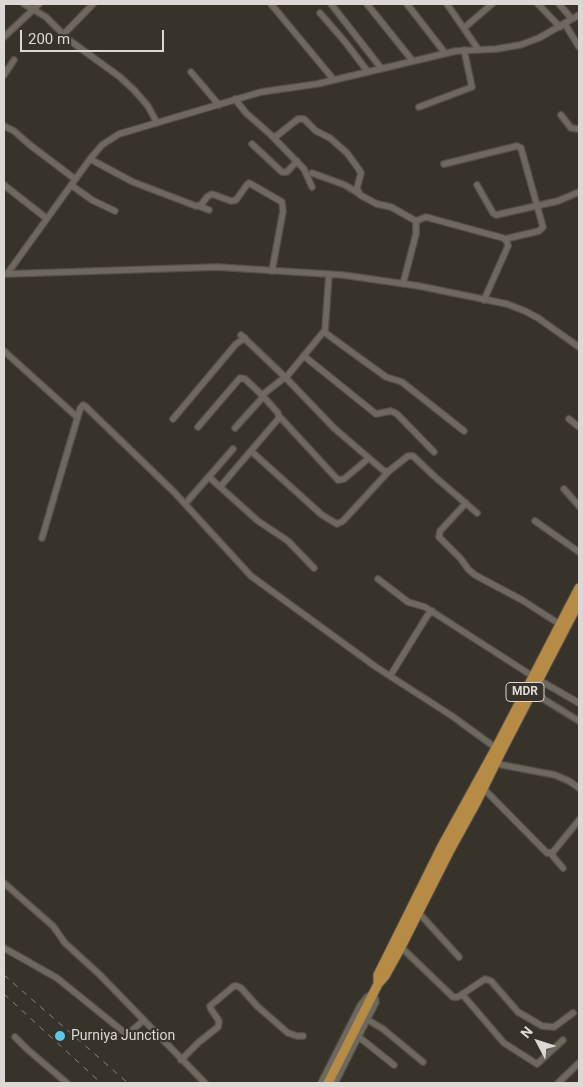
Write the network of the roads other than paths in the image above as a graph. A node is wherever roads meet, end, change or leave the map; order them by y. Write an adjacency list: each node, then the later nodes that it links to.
1 (24, 4): 12 (street)
2 (39, 4): 12 (street)
3 (93, 4): 18 (street)
4 (271, 4): 30 (street)
5 (331, 4): 26 (street)
6 (367, 4): 25 (street)
7 (407, 4): 23 (street)
8 (447, 4): 17 (street)
9 (492, 4): 17 (street)
10 (538, 4): 16 (street)
11 (559, 4): 15 (street)
12 (34, 9): 18 (street); 19 (street)
13 (320, 13): 28 (street)
14 (579, 15): 15 (street)
15 (572, 19): 16 (street)
16 (562, 25): 20 (street); 22 (street)
17 (464, 28): 22 (street)
18 (63, 35): 35 (street)
19 (4, 37)
20 (579, 47)
21 (464, 50): 22 (street); 23 (street); 33 (street)
22 (478, 50)
23 (445, 53): 25 (street)
24 (14, 60): 29 (street)
25 (412, 60): 26 (street)
26 (382, 68): 28 (street)
27 (192, 72): 32 (street)
28 (368, 72): 30 (street)
29 (4, 75)
30 (334, 80): 31 (street)
31 (236, 99): 32 (street); 38 (street)
32 (219, 105): 35 (street)
33 (419, 107)
34 (561, 115): 37 (street)
35 (157, 123): 40 (street)
36 (4, 126): 44 (street)
37 (579, 129)
38 (274, 138): 41 (street); 50 (street)
39 (252, 144): 41 (street)
40 (90, 159): 44 (street); 51 (street)
41 (297, 162): 48 (street)
42 (444, 164): 52 (street)
43 (312, 173): 50 (street)
44 (75, 179): 46 (street)
45 (4, 185): 55 (street)
46 (71, 185): 54 (street); 55 (street)
47 (477, 185): 52 (street)
48 (312, 187)
49 (579, 192): 52 (street)
50 (358, 193): 56 (street)
51 (199, 206): 53 (street); 58 (street)
52 (538, 206): 57 (street)
53 (209, 210)
54 (115, 211)
55 (46, 218): 59 (street)
56 (416, 221): 57 (street); 61 (street)
57 (505, 239): 62 (street)
58 (272, 271): 59 (street); 60 (street)
59 (6, 274)
60 (329, 274): 61 (street); 63 (street)
61 (403, 284): 62 (street)
62 (484, 300): 64 (street)
63 (324, 332): 66 (street); 76 (street)
64 (579, 347)
65 (4, 351): 70 (street)
66 (304, 356): 67 (street); 79 (street)
67 (285, 377): 68 (street); 71 (street); 80 (street)
68 (262, 396): 69 (street); 73 (street); 75 (street)
69 (279, 416): 78 (street); 80 (street)
70 (77, 417): 86 (street); 90 (street)
71 (173, 419)
72 (569, 419): 74 (street)
73 (198, 427)
74 (579, 427)
75 (235, 428)
76 (464, 431)
77 (233, 449): 82 (street)
78 (251, 451): 81 (street); 83 (street)
79 (434, 452)
80 (369, 458): 81 (street)
81 (389, 471): 85 (street)
82 (209, 477): 83 (street); 86 (street)
83 (220, 487): 92 (street)
84 (564, 490): 87 (street)
85 (466, 503): 88 (street); 97 (street)
86 (185, 504): 104 (street)
87 (579, 506)
88 (477, 513)
89 (534, 521): 91 (street)
90 (42, 538)
91 (579, 552)
92 (314, 568)
93 (378, 579): 96 (street)
94 (579, 588): 97 (main road, MDR)
95 (579, 602): 98 (main road, MDR)
96 (432, 611): 99 (street); 100 (street)
97 (561, 624): 98 (main road, MDR)
98 (542, 667): 100 (main road, MDR)
99 (392, 673)
100 (536, 678): 101 (main road, MDR); 102 (street); 104 (main road, MDR)
101 (532, 692): 103 (street); 105 (main road, MDR)
102 (579, 703)
103 (579, 722)
104 (496, 748): 105 (main road, MDR)
105 (492, 763): 106 (main road, MDR); 107 (street); 108 (main road, MDR)
106 (484, 788): 108 (main road, MDR); 111 (street)
107 (579, 788)
108 (474, 798): 109 (main road, MDR)
109 (468, 809): 114 (main road, MDR); 118 (main road, MDR)
110 (579, 820): 111 (street)
111 (551, 854): 112 (street)
112 (563, 868)
113 (4, 883): 121 (street)
114 (418, 912): 115 (main road, MDR); 117 (street)
115 (401, 947): 118 (main road, MDR); 119 (street)
116 (4, 948): 121 (street)
117 (460, 957)
118 (376, 988): 122 (street); 133 (street); 134 (main road, MDR)
119 (462, 994): 120 (street); 126 (street)
120 (573, 1013)
121 (144, 1020): 127 (street)
122 (368, 1020): 125 (street); 128 (street)
123 (303, 1036): 127 (street)
124 (15, 1037): 131 (street)
125 (359, 1037): 130 (street); 135 (street)
126 (563, 1040)
127 (181, 1060): 132 (street)
128 (423, 1062)
129 (579, 1063): 136 (street)
130 (394, 1066)
131 (67, 1083)
132 (205, 1083)
133 (321, 1083)
134 (328, 1083)
135 (335, 1083)
136 (558, 1083)

